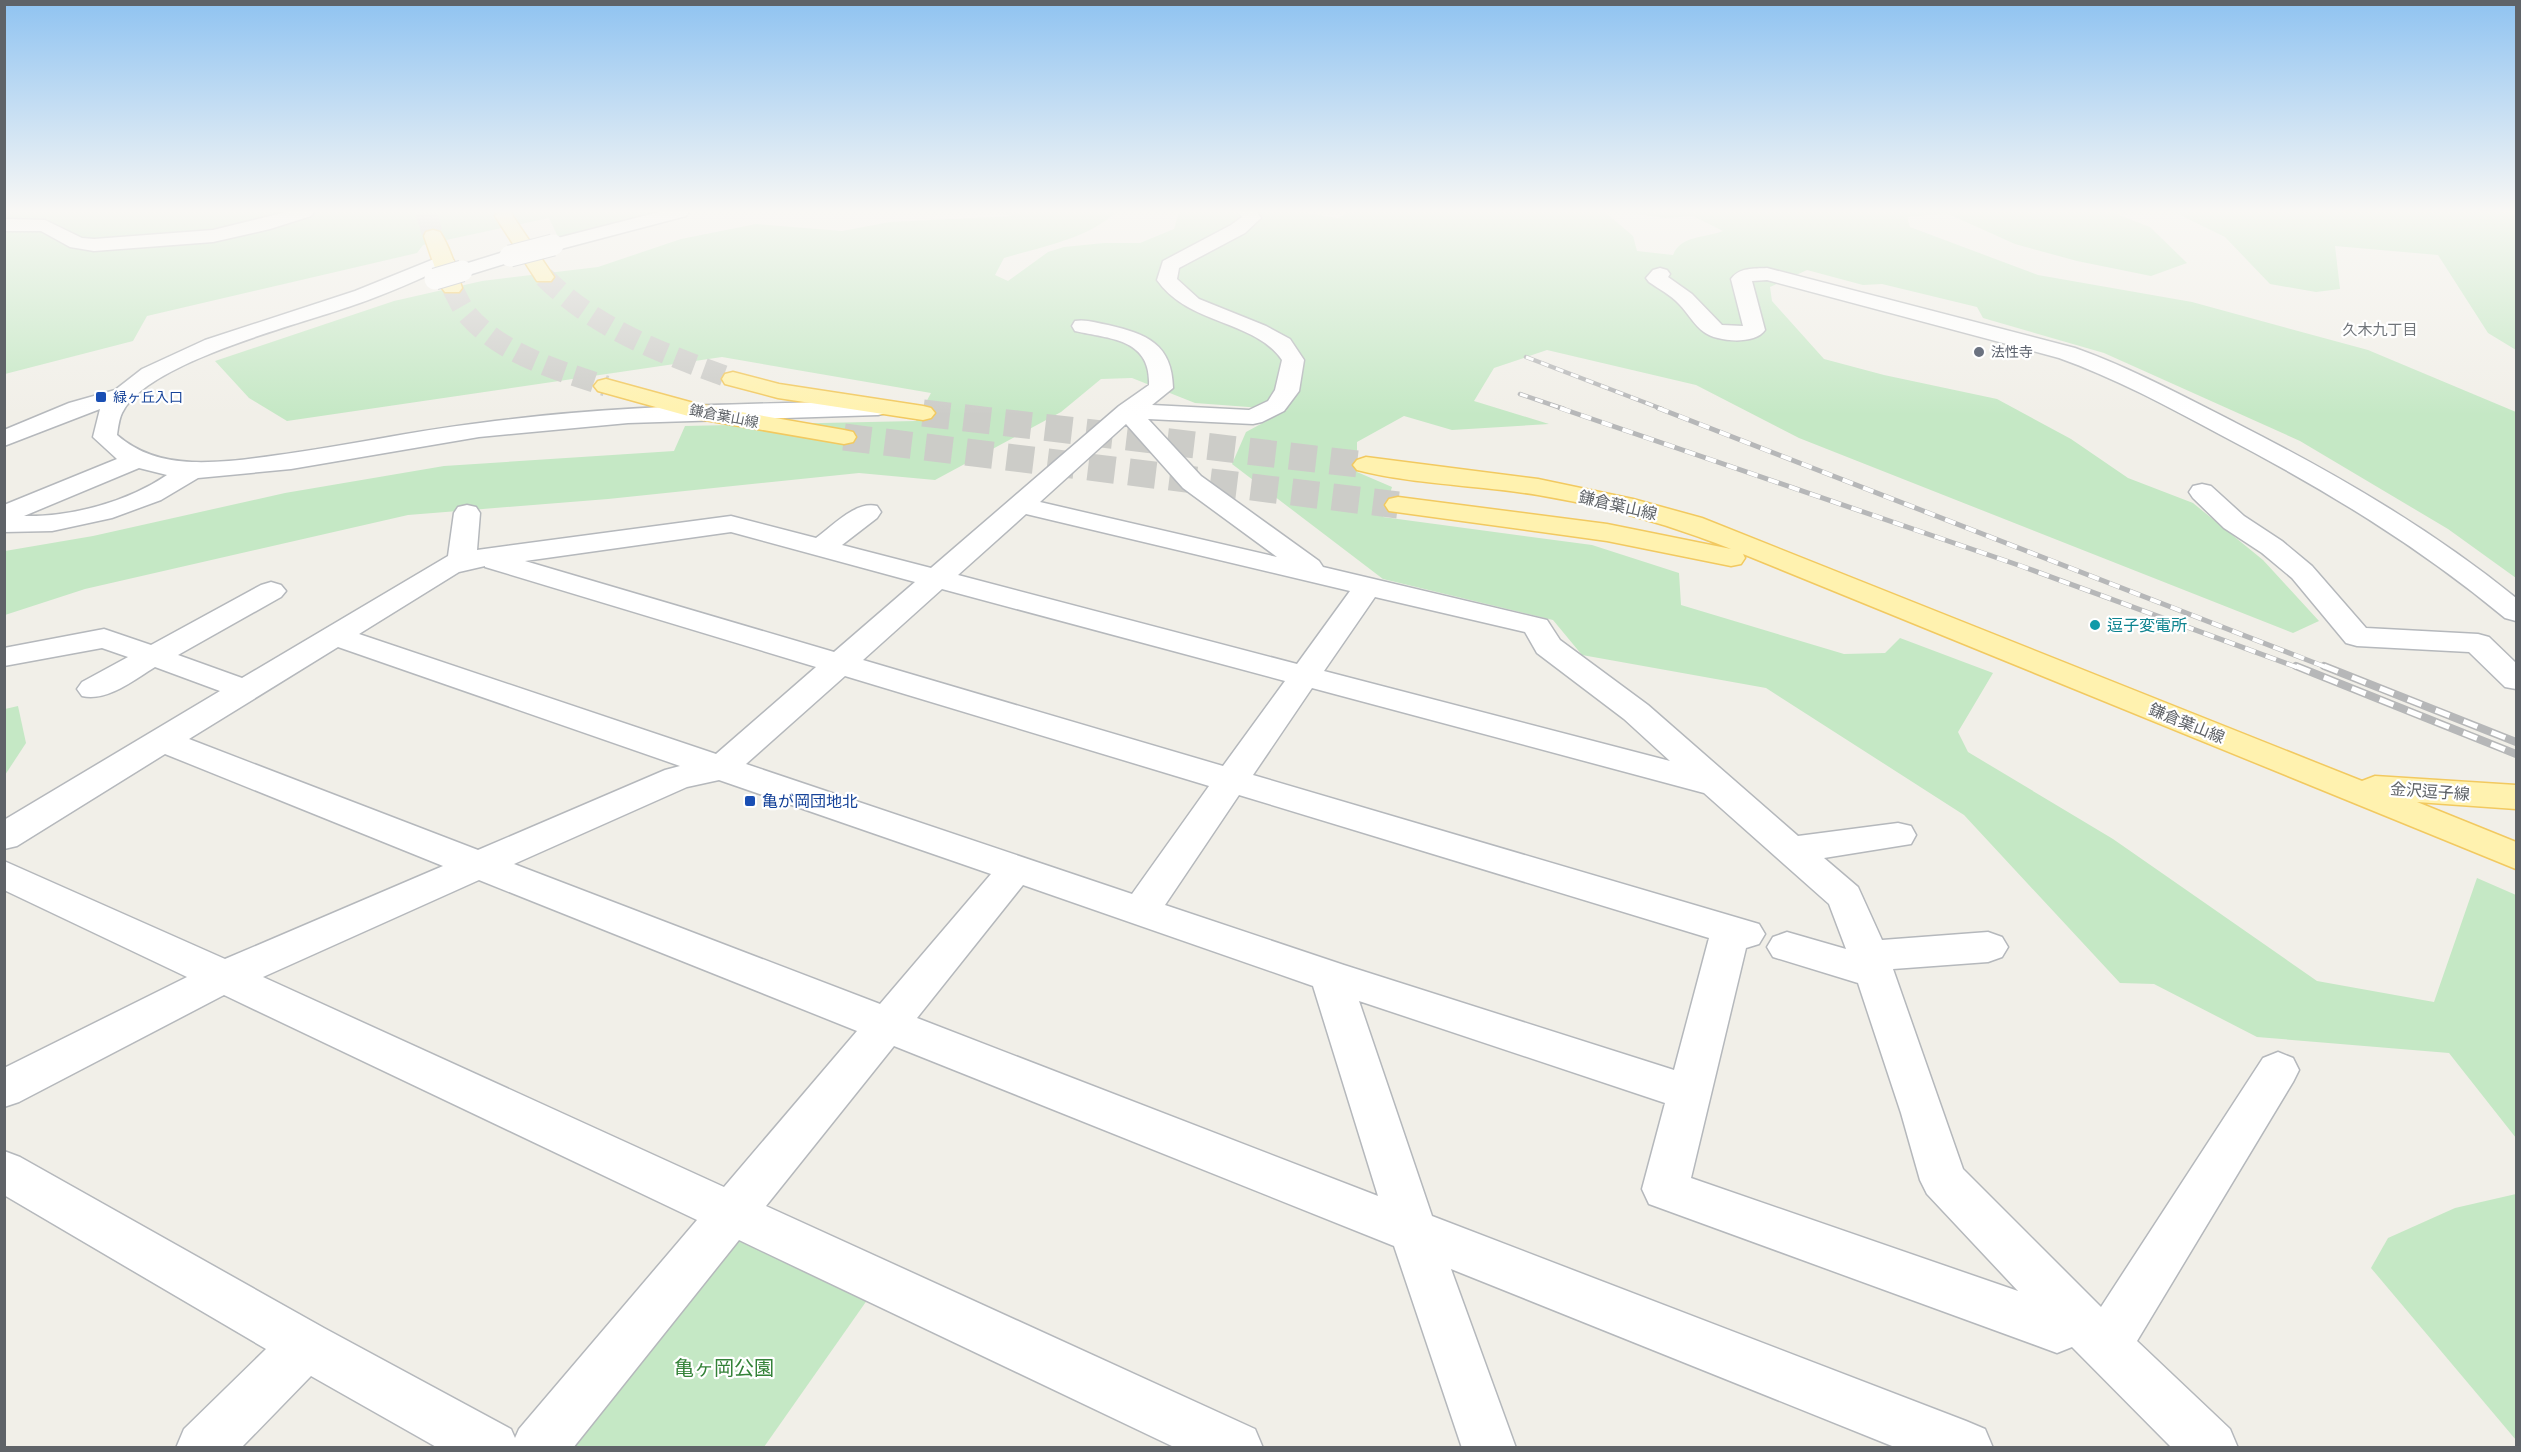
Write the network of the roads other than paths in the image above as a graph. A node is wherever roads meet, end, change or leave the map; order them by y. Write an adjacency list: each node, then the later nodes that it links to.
1 (426, 280): 8 (street)
2 (1167, 280): 10 (street)
3 (1658, 280): 4 (street)
4 (1741, 280)
5 (1789, 280): 34 (street)
6 (1083, 326): 10 (street)
7 (606, 386): 12 (main road, 鎌倉葉山線)
8 (123, 395): 16 (street); 17 (street)
9 (878, 408): 12 (street); 12 (main road); 13 (main road)
10 (1127, 411): 21 (street); 29 (street)
11 (521, 412): 14 (street)
12 (699, 412): 14 (street); 15 (main road, 鎌倉葉山線)
13 (923, 413)
14 (479, 430): 19 (street)
15 (844, 437)
16 (4, 440)
17 (136, 460): 19 (street); 25 (street)
18 (1366, 465): 32 (main road, 鎌倉葉山線)
19 (192, 470): 26 (street)
20 (2202, 492): 40 (street)
21 (1020, 505): 29 (street); 30 (street)
22 (1398, 505): 32 (main road, 鎌倉葉山線)
23 (868, 512): 27 (street)
24 (467, 513): 28 (street)
25 (4, 515)
26 (4, 524)
27 (821, 548): 28 (street); 30 (street)
28 (473, 559): 35 (street); 38 (street)
29 (1322, 576): 31 (street)
30 (936, 579): 38 (street); 39 (street)
31 (1367, 587): 39 (street); 46 (street)
32 (1858, 590): 47 (main road, 鎌倉葉山線)
33 (271, 591): 36 (street)
34 (2517, 612)
35 (335, 636): 42 (street); 44 (street)
36 (154, 655): 37 (street); 41 (street); 42 (street)
37 (4, 657)
38 (840, 664): 44 (street); 45 (street)
39 (1304, 676): 45 (street); 46 (street)
40 (2517, 681)
41 (93, 688)
42 (246, 690): 43 (street)
43 (162, 741): 50 (street); 53 (street)
44 (721, 768): 53 (street); 54 (street)
45 (1231, 781): 56 (street); 65 (street)
46 (1716, 785): 52 (street)
47 (2344, 785): 48 (main road, 金沢逗子線); 51 (main road, 鎌倉葉山線)
48 (2517, 796)
49 (1898, 835): 52 (street)
50 (4, 837)
51 (2512, 846)
52 (1792, 850): 59 (street)
53 (480, 866): 61 (street); 62 (street)
54 (1015, 870): 56 (street); 62 (street)
55 (4, 874): 61 (street)
56 (1140, 911): 60 (street)
57 (1787, 947): 59 (street)
58 (1988, 947): 59 (street)
59 (1872, 964): 69 (street)
60 (1330, 976): 65 (street); 68 (street)
61 (223, 977): 64 (street); 67 (street)
62 (887, 1024): 67 (street); 68 (street)
63 (2278, 1070): 69 (street)
64 (4, 1089)
65 (1689, 1093): 69 (street)
66 (4, 1171): 70 (street)
67 (731, 1213): 73 (street); 74 (street)
68 (1413, 1231): 75 (street); 76 (street)
69 (2091, 1332): 77 (street)
70 (306, 1345): 71 (street); 72 (street)
71 (203, 1448)
72 (492, 1448)
73 (538, 1448)
74 (1236, 1448)
75 (1489, 1448)
76 (1966, 1448)
77 (2211, 1448)

